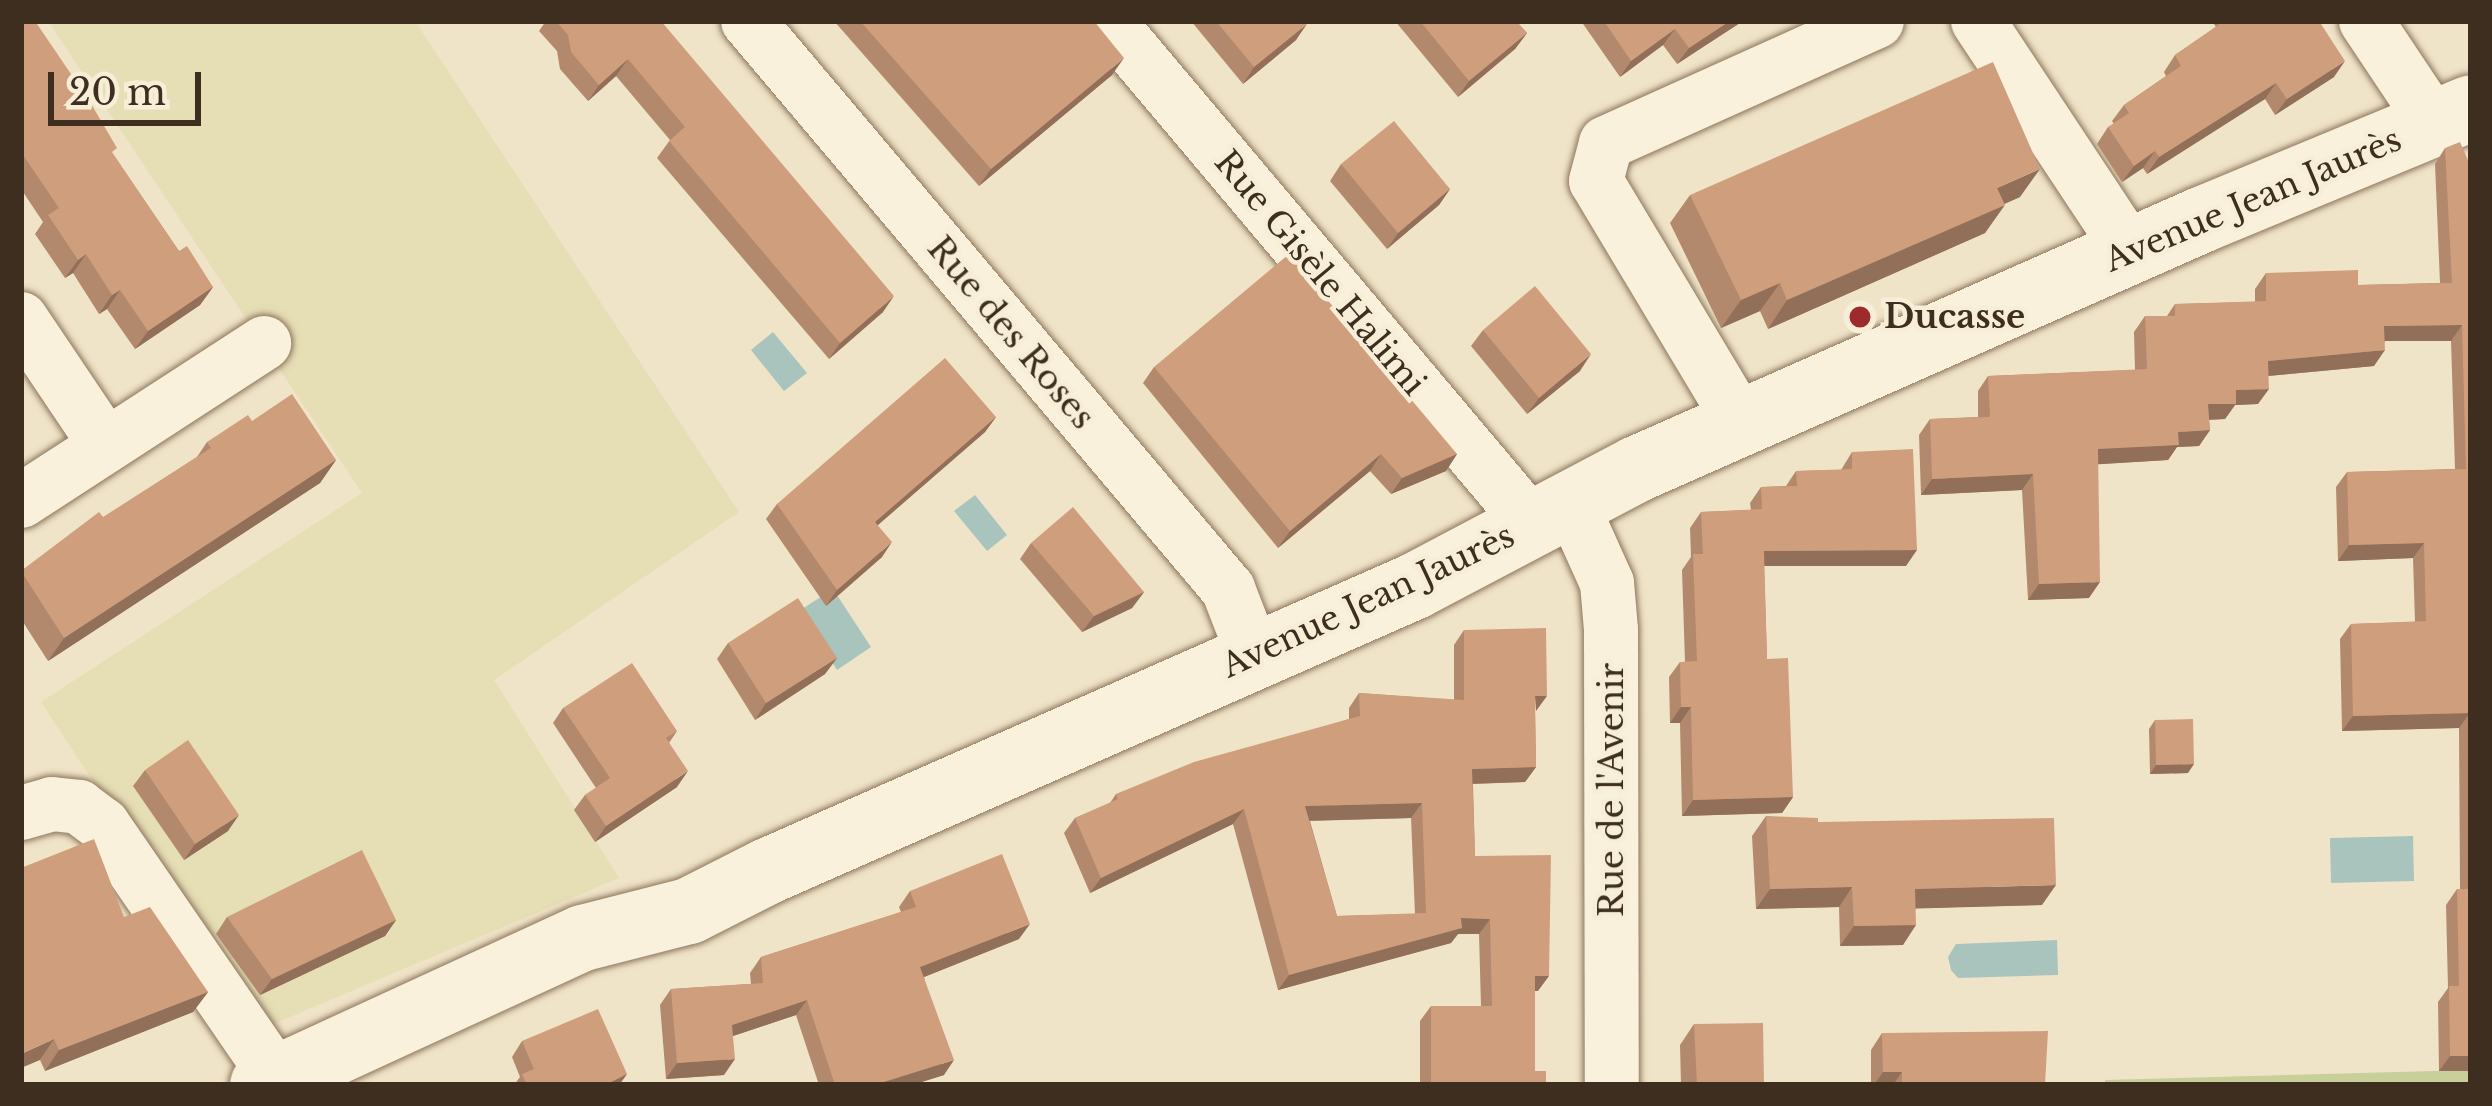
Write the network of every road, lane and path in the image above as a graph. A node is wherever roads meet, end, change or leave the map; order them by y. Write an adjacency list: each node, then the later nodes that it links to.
1 (748, 21): 14 (street, Rue des Roses)
2 (1108, 21): 13 (street, Rue Gisèle Halimi)
3 (1877, 21): 10 (street)
4 (1978, 21): 7 (street)
5 (2366, 21): 6 (street)
6 (2452, 115): 7 (street, Avenue Jean Jaurès)
7 (2130, 251): 10 (street, Avenue Jean Jaurès)
8 (21, 319): 11 (street)
9 (263, 344): 11 (street)
10 (1741, 423): 13 (street, Avenue Jean Jaurès)
11 (105, 444): 12 (street)
12 (21, 501)
13 (1551, 513): 14 (street, Avenue Jean Jaurès); 17 (street, Rue de l'Avenir)
14 (1253, 656): 16 (street, Avenue Jean Jaurès)
15 (21, 813): 16 (street)
16 (270, 1082)
17 (1612, 1085)

